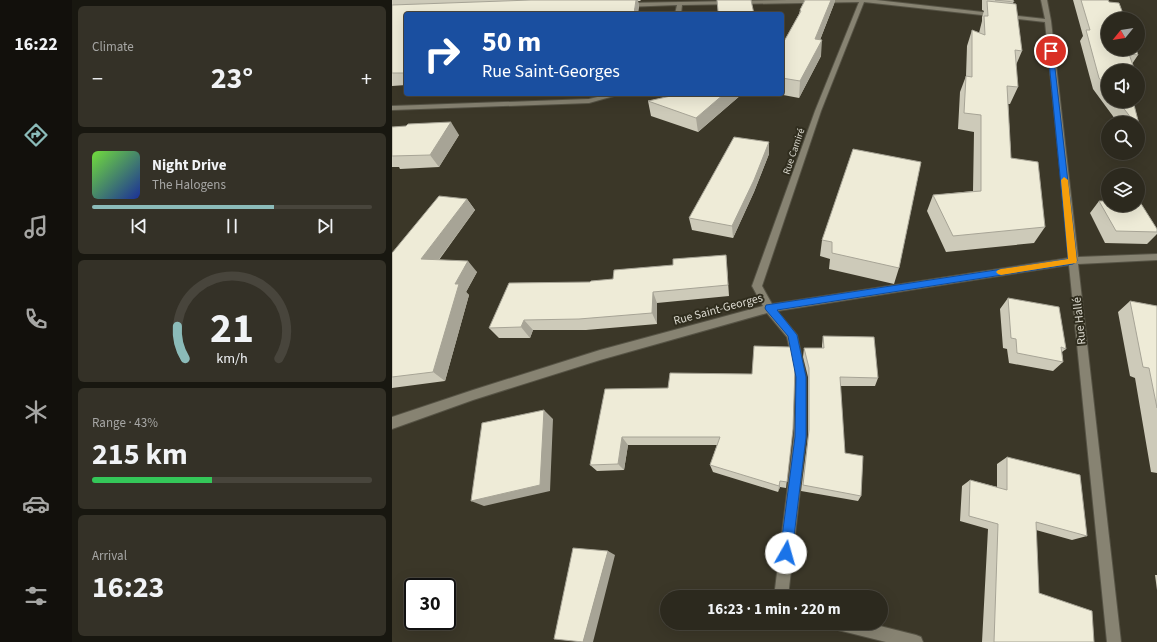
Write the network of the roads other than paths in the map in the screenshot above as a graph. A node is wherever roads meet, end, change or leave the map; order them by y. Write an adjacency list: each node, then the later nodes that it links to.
1 (862, 0): 3 (street); 6 (street); 11 (street, Rue Camiré)
2 (1044, 0): 6 (street, Rue Hallé)
3 (680, 3): 4 (street); 5 (street)
4 (616, 5)
5 (678, 12)
6 (1048, 21): 10 (street, Rue Hallé)
7 (610, 96): 8 (street)
8 (392, 108)
9 (1157, 257): 10 (street, Rue Saint-Georges)
10 (1073, 261): 11 (street, Rue Saint-Georges); 16 (street, Rue Hallé)
11 (769, 308): 12 (street, Rue Saint-Georges); 13 (street, Rue Camiré)
12 (392, 423)
13 (782, 590)
14 (867, 630): 15 (street)
15 (916, 642)
16 (1114, 642)

